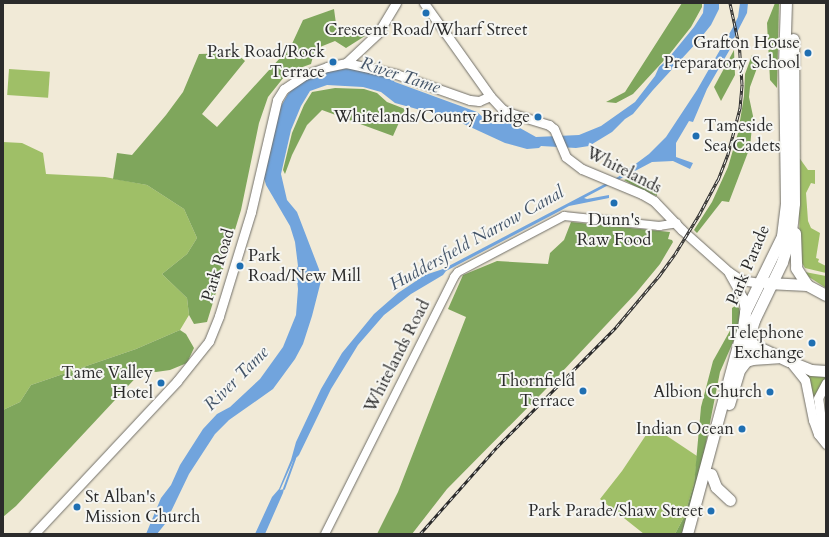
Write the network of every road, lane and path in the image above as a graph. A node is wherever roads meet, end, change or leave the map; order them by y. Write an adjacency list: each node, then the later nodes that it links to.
1 (396, 3): 5 (main road)
2 (424, 3): 6 (main road)
3 (786, 3): 10 (highway, Park Parade)
4 (794, 3): 7 (highway, Park Parade)
5 (346, 64): 6 (main road); 24 (main road, Park Road)
6 (490, 96): 8 (main road, Whitelands)
7 (794, 203): 11 (highway, Park Parade); 12 (highway)
8 (677, 223): 9 (main road, Whitelands); 25 (street, Whitelands Road)
9 (729, 272): 10 (main road, Whitelands); 14 (main road, Whitelands)
10 (760, 283): 11 (highway); 14 (highway, Park Parade)
11 (773, 283): 12 (highway); 15 (highway); 16 (highway, Park Parade)
12 (807, 285): 13 (highway)
13 (826, 295)
14 (745, 312): 15 (highway, Park Parade)
15 (743, 327): 16 (highway); 26 (highway, Park Parade)
16 (747, 340): 17 (highway); 19 (highway, Park Parade)
17 (785, 359): 18 (highway); 19 (highway); 21 (main road)
18 (826, 370)
19 (738, 373): 22 (highway, Park Parade)
20 (826, 383): 21 (main road)
21 (825, 441)
22 (711, 474): 23 (highway); 27 (highway, Park Parade)
23 (730, 500)
24 (34, 534)
25 (325, 534)
26 (687, 534)
27 (694, 534)

